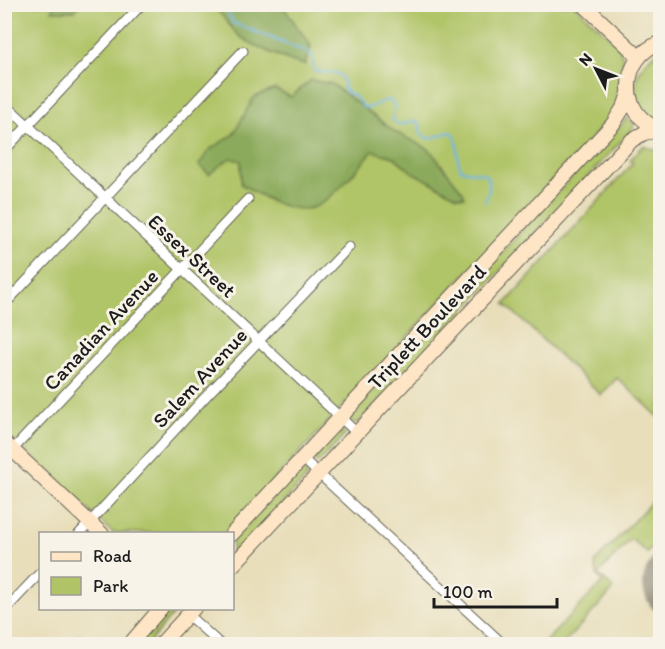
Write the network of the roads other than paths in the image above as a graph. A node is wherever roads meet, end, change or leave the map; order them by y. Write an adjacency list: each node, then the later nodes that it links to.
1 (142, 4): 8 (street)
2 (583, 4): 5 (main road)
3 (660, 44): 5 (main road)
4 (243, 51): 11 (street)
5 (639, 57): 6 (main road, Triplett Boulevard)
6 (628, 93): 9 (main road); 17 (main road, Triplett Boulevard)
7 (4, 103): 8 (street, Essex Street)
8 (28, 126): 10 (street); 11 (street, Essex Street)
9 (660, 130): 18 (main road, Triplett Boulevard)
10 (4, 151)
11 (104, 198): 14 (street, Essex Street); 15 (street)
12 (248, 199): 14 (street, Canadian Avenue)
13 (349, 247): 16 (street, Salem Avenue)
14 (181, 270): 16 (street, Essex Street); 19 (street, Canadian Avenue)
15 (4, 305)
16 (258, 343): 17 (street, Essex Street); 22 (street, Salem Avenue)
17 (340, 418): 18 (street, Essex Street); 20 (main road, Triplett Boulevard)
18 (357, 433): 21 (main road, Triplett Boulevard)
19 (7, 451): 22 (main road)
20 (303, 458): 21 (street); 25 (main road, Triplett Boulevard)
21 (319, 474): 26 (main road, Triplett Boulevard); 34 (street)
22 (90, 522): 23 (street, Salem Avenue); 24 (main road)
23 (81, 532)
24 (100, 532)
25 (234, 532)
26 (234, 564)
27 (39, 574): 29 (street)
28 (160, 610): 31 (main road)
29 (4, 611)
30 (188, 611): 32 (main road); 33 (street)
31 (130, 645)
32 (161, 645)
33 (220, 645)
34 (502, 645)

